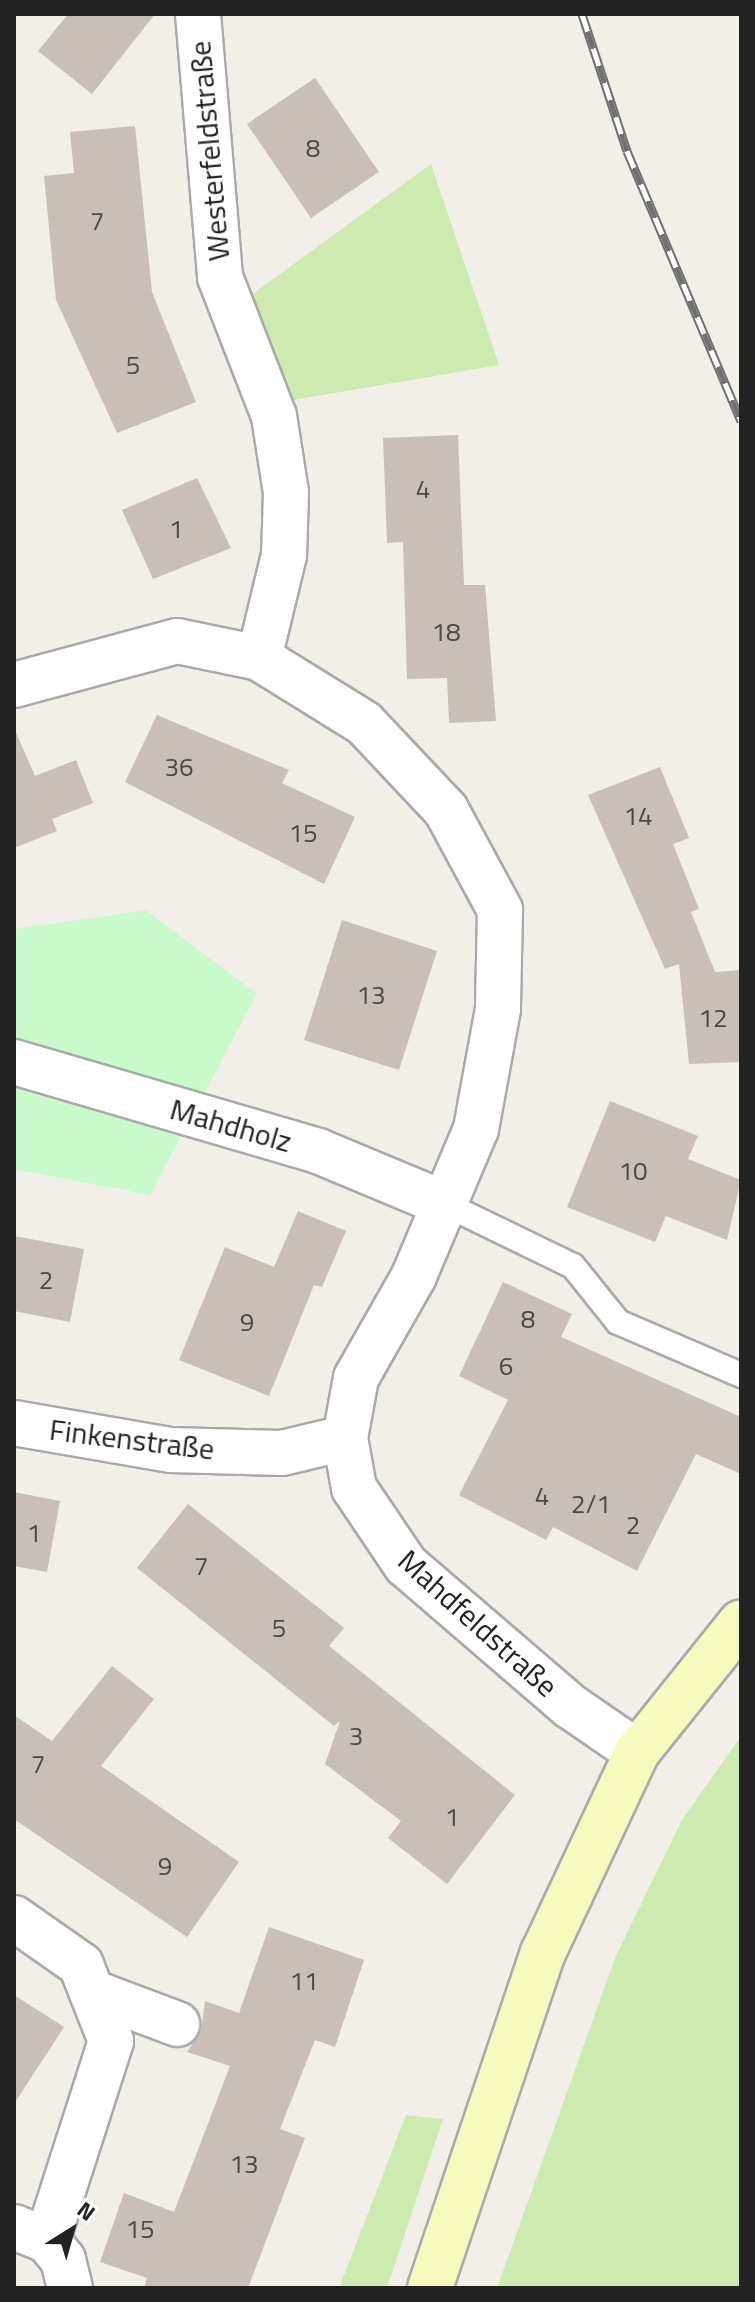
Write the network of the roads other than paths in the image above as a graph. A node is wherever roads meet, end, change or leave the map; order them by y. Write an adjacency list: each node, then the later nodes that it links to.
1 (198, 14): 2 (street, Westerfeldstraße)
2 (259, 658): 3 (street); 5 (street, Mahdfeldstraße)
3 (14, 685)
4 (14, 1062): 5 (street, Mahdholz)
5 (443, 1203): 6 (lane); 8 (street, Mahdfeldstraße)
6 (741, 1375)
7 (14, 1423): 8 (street, Finkenstraße)
8 (345, 1438): 10 (street, Mahdfeldstraße)
9 (741, 1622): 10 (street)
10 (637, 1752): 16 (street)
11 (14, 1918): 12 (street)
12 (92, 1992): 13 (street); 14 (street)
13 (177, 2024)
14 (30, 2233): 15 (street)
15 (70, 2288)
16 (430, 2288)

